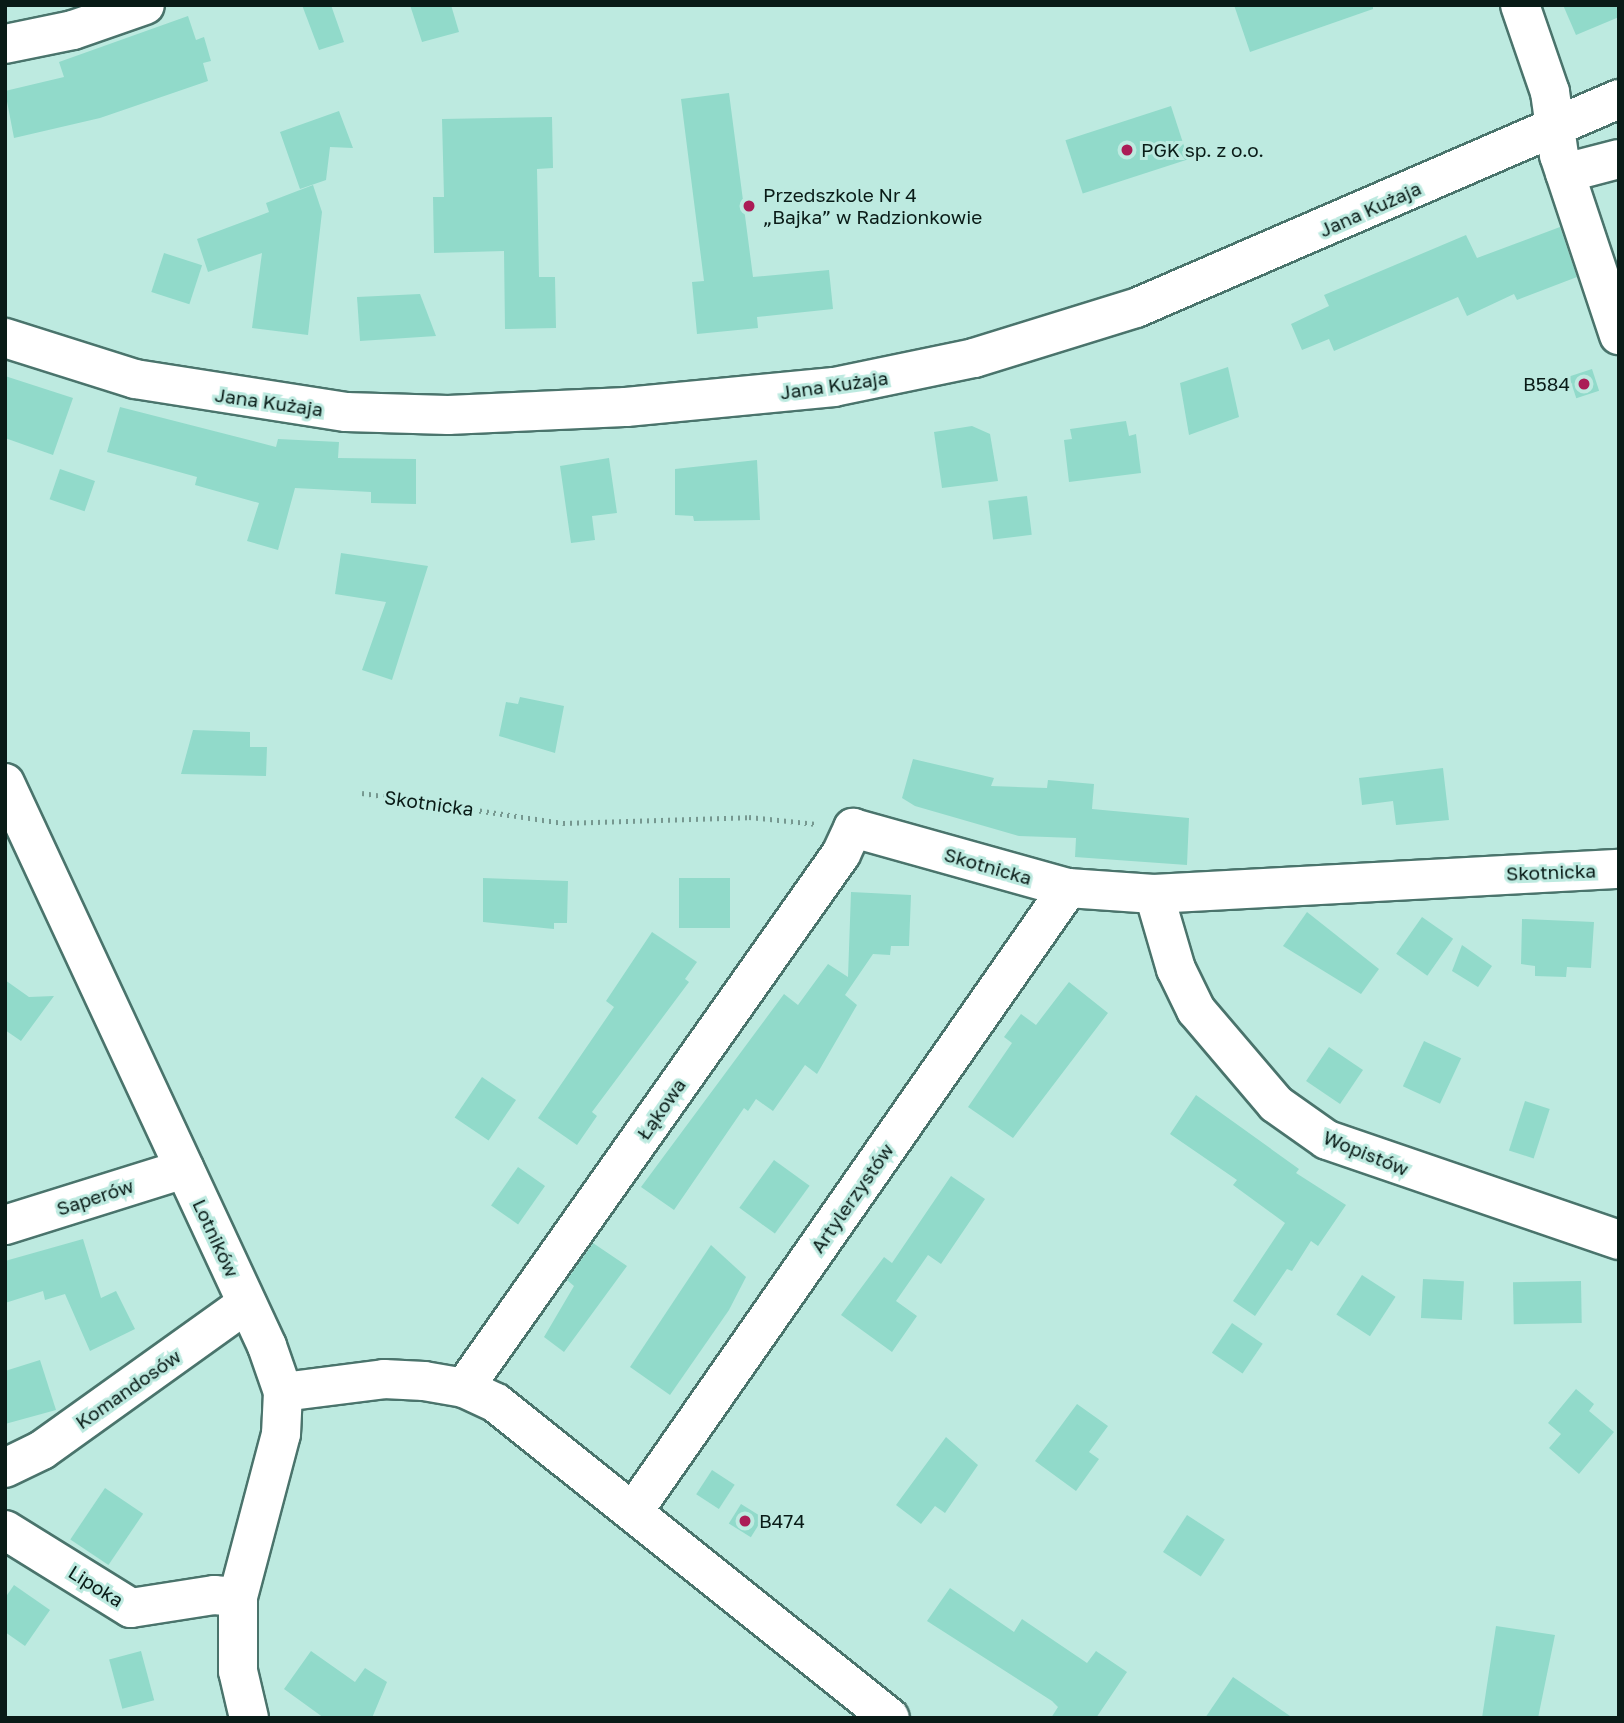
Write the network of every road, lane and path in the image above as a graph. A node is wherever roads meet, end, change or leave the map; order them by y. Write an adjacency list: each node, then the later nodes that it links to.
1 (145, 5): 3 (street)
2 (1520, 5): 5 (street)
3 (5, 44)
4 (1619, 99): 5 (street, Jana Kużaja)
5 (1551, 129): 7 (street); 9 (street, Jana Kużaja)
6 (1619, 159): 7 (street)
7 (1565, 173): 8 (street)
8 (1619, 335)
9 (5, 338)
10 (362, 793): 12 (path, Skotnicka)
11 (9, 800): 16 (street, Lotników)
12 (853, 828): 14 (street, Skotnicka); 20 (street, Łąkowa)
13 (1619, 869): 15 (street, Skotnicka)
14 (1068, 888): 15 (street, Skotnicka); 23 (street, Artylerzystów)
15 (1154, 894): 18 (street, Wopistów)
16 (184, 1169): 17 (street, Saperów); 19 (street, Lotników)
17 (5, 1226)
18 (1619, 1240)
19 (246, 1304): 21 (street, Lotników); 22 (street, Komandosów)
20 (464, 1388): 21 (street); 23 (street)
21 (282, 1392): 25 (street, Lotników)
22 (5, 1468)
23 (635, 1509): 27 (street)
24 (5, 1530): 25 (street, Lipoka)
25 (238, 1597): 26 (street, Lotników)
26 (249, 1718)
27 (890, 1718)

